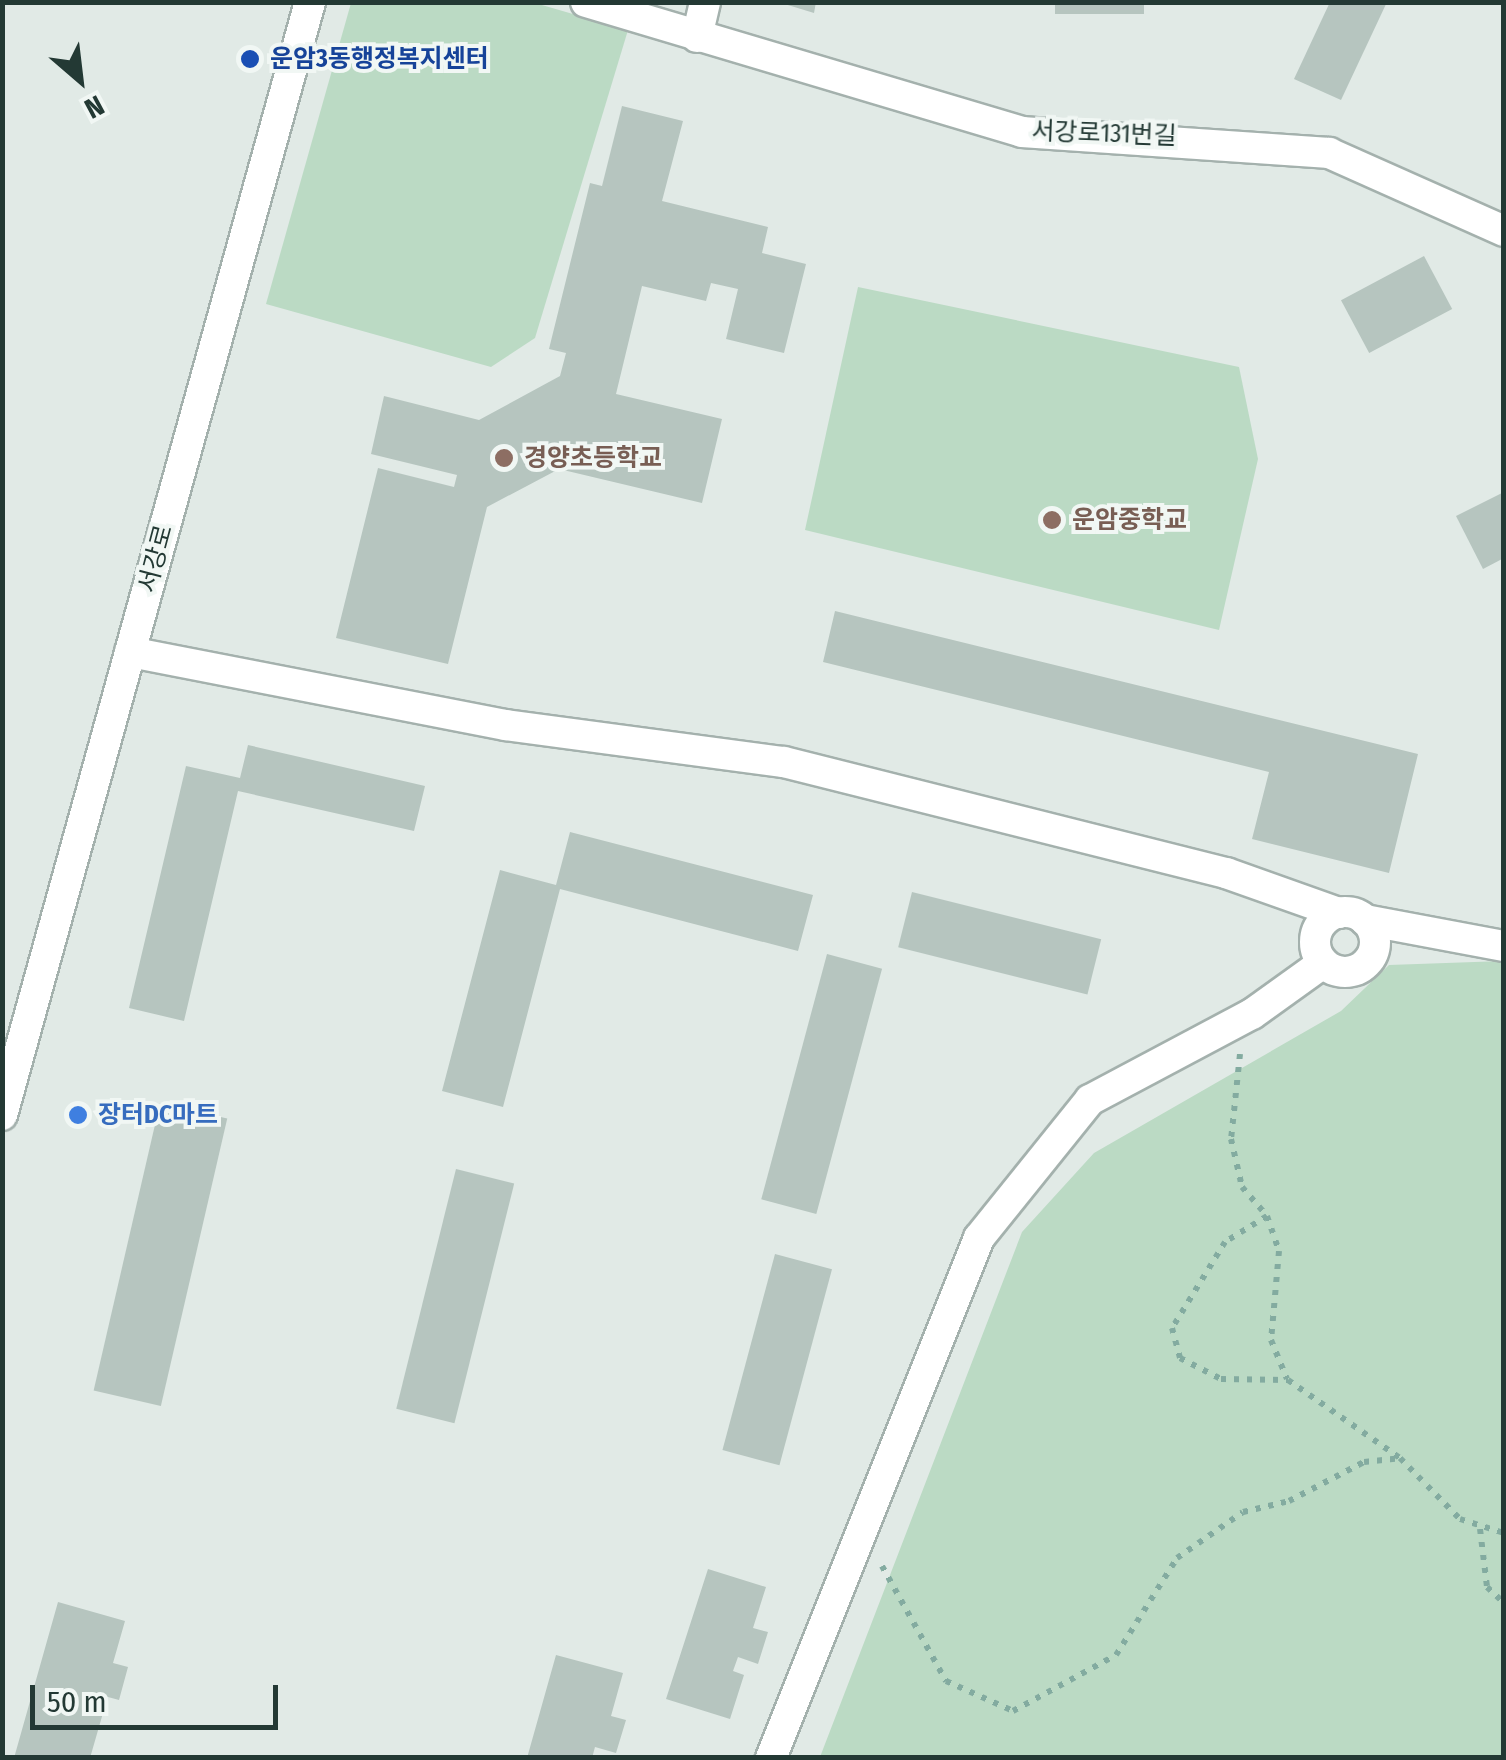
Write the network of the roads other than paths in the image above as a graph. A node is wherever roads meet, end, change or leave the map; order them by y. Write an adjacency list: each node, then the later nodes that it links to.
1 (310, 2): 6 (street, 서강로)
2 (586, 2): 4 (street, 서강로131번길)
3 (705, 2): 4 (street)
4 (697, 37): 5 (street, 서강로131번길)
5 (1504, 232)
6 (130, 652): 7 (street); 10 (street, 서강로)
7 (1352, 916): 8 (street); 9 (street); 9 (street)
8 (1504, 946)
9 (1323, 963): 11 (street)
10 (2, 1115)
11 (771, 1758)

